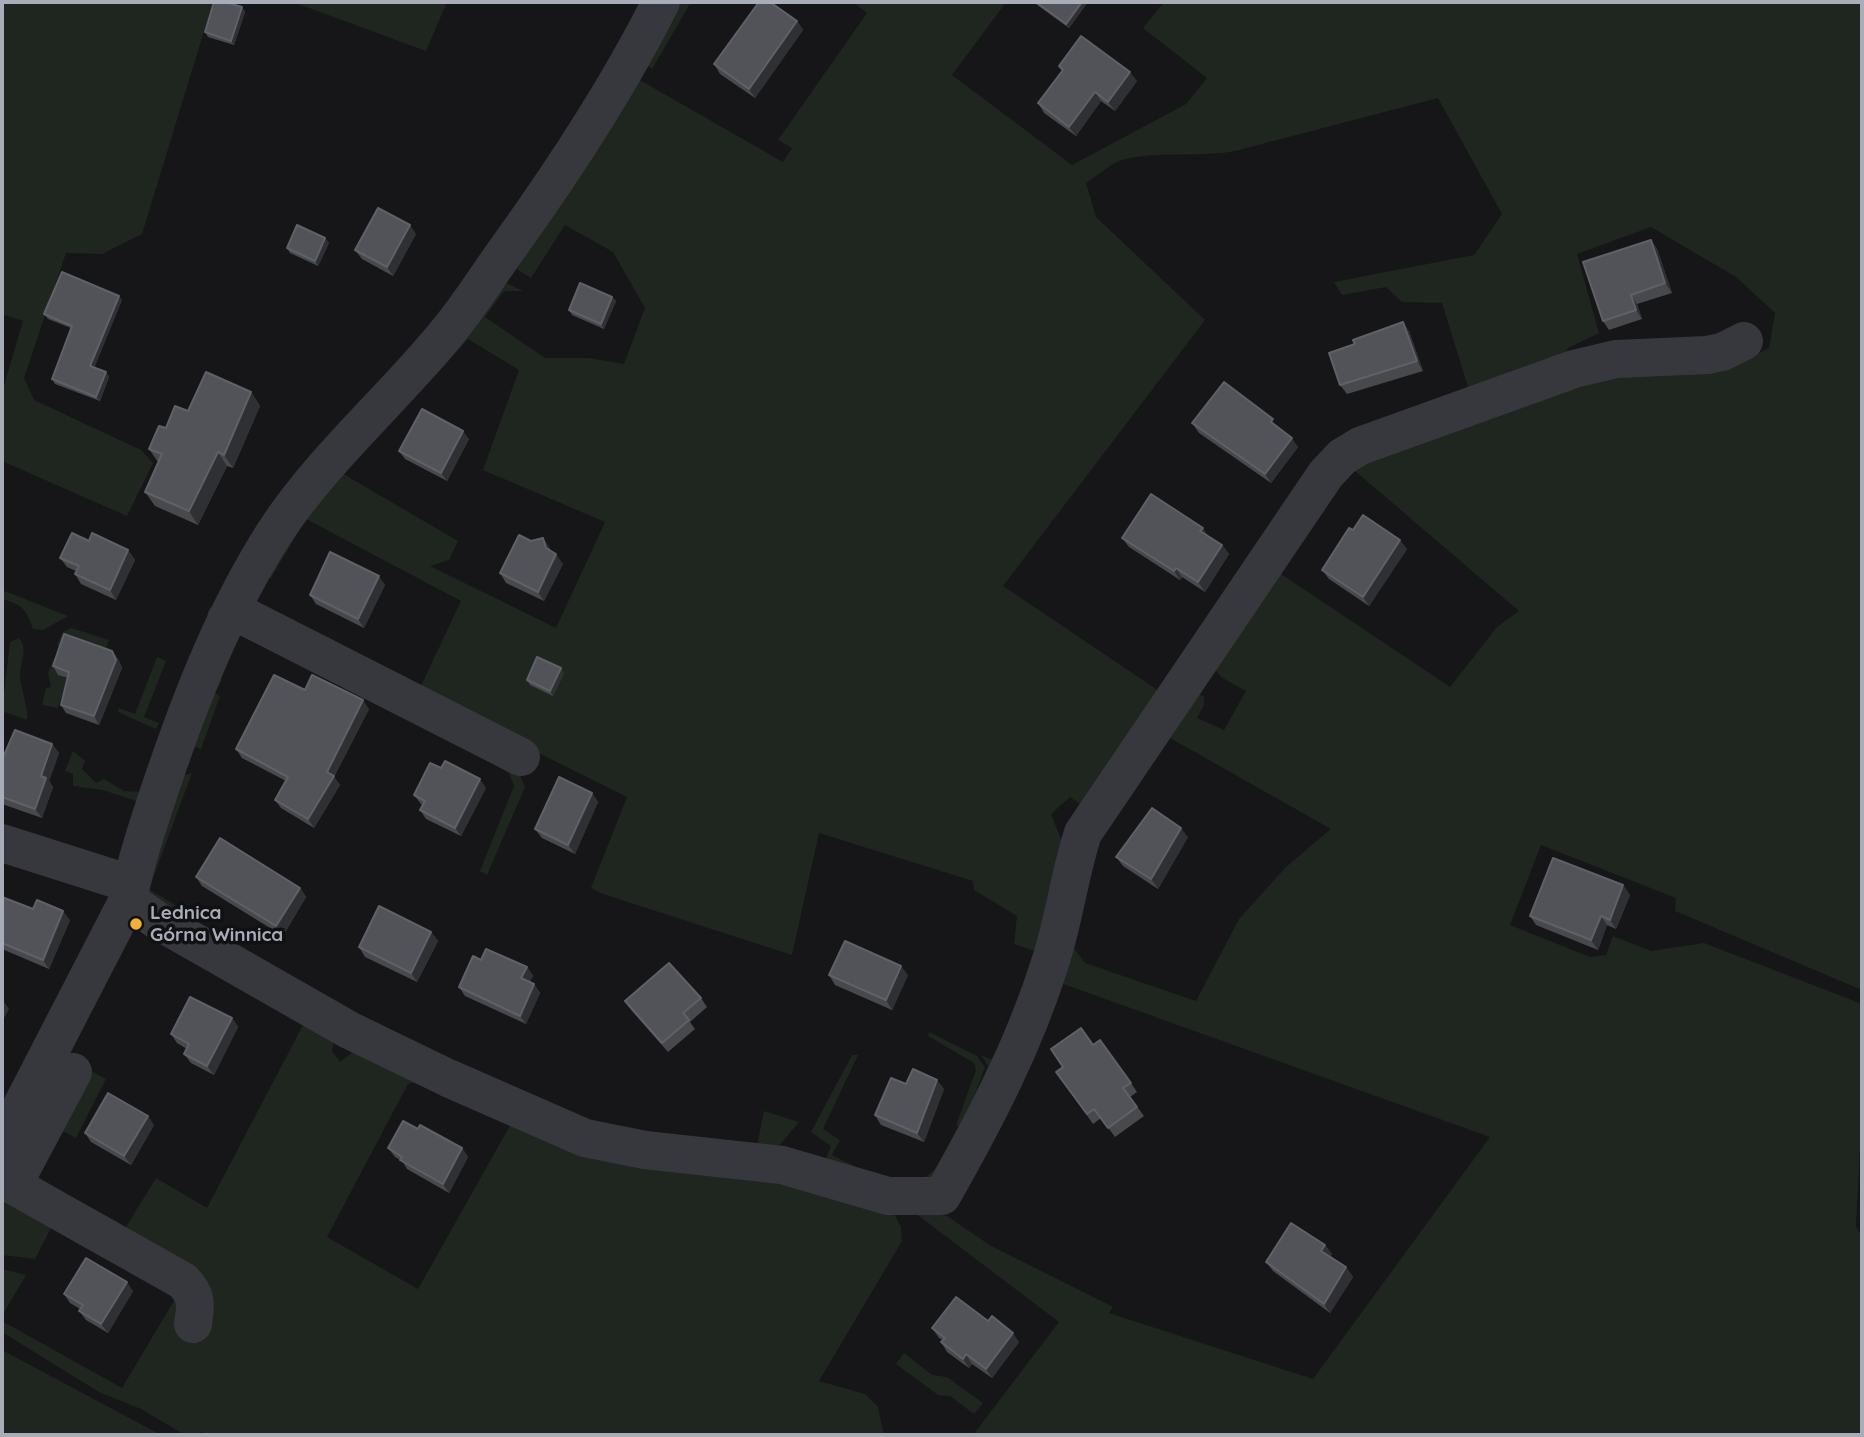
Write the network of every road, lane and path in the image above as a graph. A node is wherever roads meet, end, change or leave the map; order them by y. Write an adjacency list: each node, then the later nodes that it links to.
1 (661, 2): 3 (street)
2 (1744, 341): 6 (street)
3 (226, 619): 4 (street); 6 (street)
4 (521, 757)
5 (2, 843): 6 (street)
6 (130, 892): 8 (street)
7 (73, 1073): 8 (street)
8 (35, 1113): 9 (street); 10 (street)
9 (2, 1144)
10 (7, 1182): 11 (street)
11 (193, 1324)

